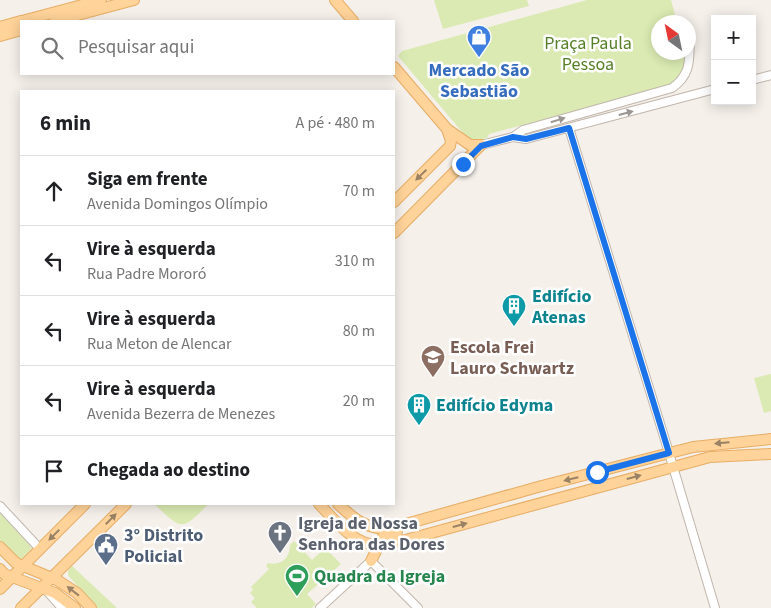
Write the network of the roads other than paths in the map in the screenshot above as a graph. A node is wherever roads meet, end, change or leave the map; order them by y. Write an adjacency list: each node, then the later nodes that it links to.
1 (134, 0): 3 (main road)
2 (335, 0): 6 (main road)
3 (98, 4): 4 (main road); 5 (main road)
4 (26, 20)
5 (58, 20)
6 (352, 20)
7 (20, 22): 8 (main road)
8 (0, 27)
9 (20, 30): 10 (main road)
10 (0, 36)
11 (689, 60): 18 (street, one-way to 11)
12 (395, 68): 17 (main road)
13 (771, 75): 14 (street)
14 (756, 79)
15 (711, 91): 16 (street, one-way to 15)
16 (569, 128): 18 (street); 23 (street)
17 (448, 129): 19 (main road); 20 (main road, one-way to 20)
18 (513, 137): 19 (street)
19 (481, 146): 21 (main road)
20 (395, 201)
21 (395, 231)
22 (771, 439): 23 (main road, one-way to 23)
23 (669, 453): 25 (street); 31 (main road, one-way to 31)
24 (771, 454): 25 (main road)
25 (673, 467): 34 (main road, one-way to 25); 50 (street)
26 (84, 505): 36 (main road, one-way to 36)
27 (125, 505): 41 (main road, one-way to 27)
28 (319, 505): 33 (main road)
29 (339, 505): 32 (main road)
30 (0, 506): 36 (street)
31 (441, 514): 32 (main road); 34 (main road)
32 (364, 525): 33 (main road)
33 (368, 544): 34 (main road); 37 (main road)
34 (379, 545): 37 (main road)
35 (0, 546): 38 (main road)
36 (40, 549): 38 (main road)
37 (371, 561): 48 (street); 49 (street)
38 (23, 566): 40 (main road); 41 (main road)
39 (0, 569): 40 (main road)
40 (12, 577): 42 (main road); 43 (main road)
41 (51, 578): 43 (main road); 47 (main road, one-way to 41)
42 (0, 589)
43 (44, 590): 44 (main road); 45 (street); 46 (main road)
44 (21, 608)
45 (62, 608)
46 (75, 608)
47 (91, 608)
48 (320, 608)
49 (418, 608)
50 (715, 608)

